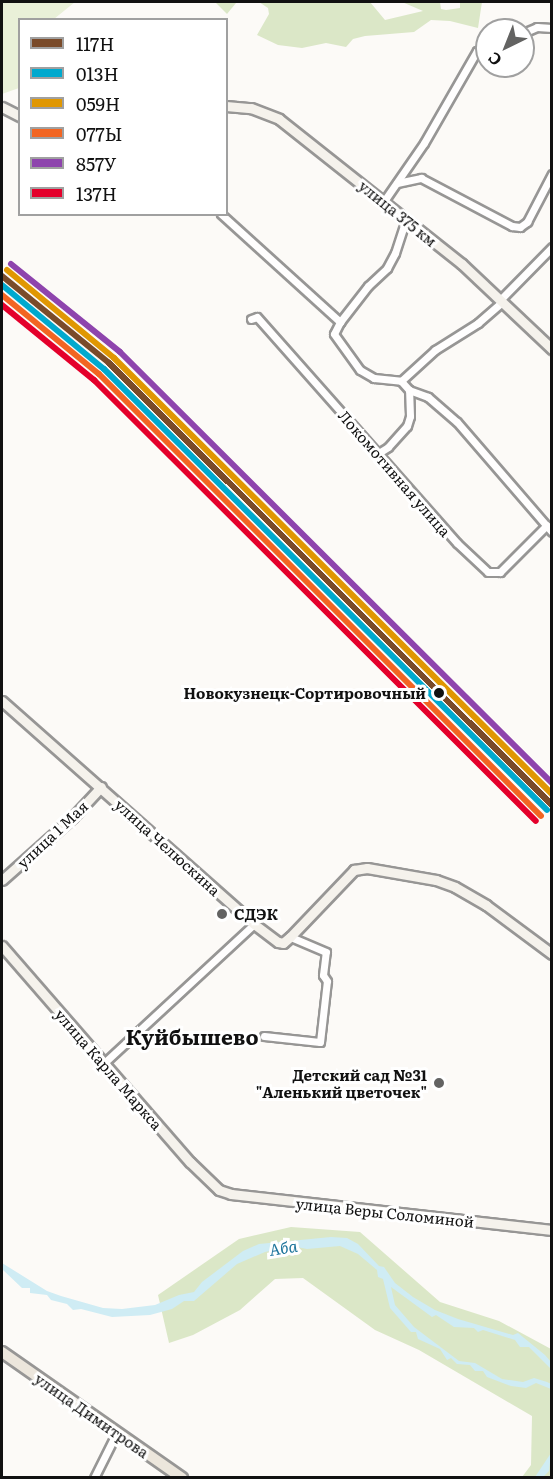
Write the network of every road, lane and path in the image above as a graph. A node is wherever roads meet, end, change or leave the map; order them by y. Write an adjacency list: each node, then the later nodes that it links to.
1 (535, 28): 2 (street)
2 (552, 28)
3 (475, 54): 8 (street)
4 (228, 106): 9 (street, улица 375 км)
5 (2, 107): 6 (street)
6 (18, 115)
7 (552, 174): 8 (street)
8 (397, 183): 9 (street)
9 (384, 201): 11 (street, улица 375 км)
10 (223, 216): 15 (street)
11 (406, 219): 13 (street, улица 375 км); 15 (street)
12 (552, 247): 13 (street)
13 (501, 301): 16 (street, улица 375 км); 17 (street)
14 (251, 319): 19 (street, Локомотивная улица)
15 (340, 322): 17 (street)
16 (552, 349)
17 (401, 381): 18 (street)
18 (409, 390): 19 (street); 20 (street)
19 (377, 454): 20 (street, Локомотивная улица)
20 (547, 525): 21 (street)
21 (552, 531)
22 (2, 701): 23 (street, улица Челюскина)
23 (101, 787): 24 (street, улица 1 Мая); 25 (street, улица Челюскина)
24 (2, 880)
25 (254, 924): 26 (street, улица Челюскина); 30 (street)
26 (290, 937): 28 (street); 29 (street)
27 (2, 946): 30 (street, улица Карла Маркса)
28 (552, 954)
29 (264, 1036)
30 (104, 1063): 31 (street, улица Карла Маркса)
31 (219, 1190): 32 (street, улица Веры Соломиной)
32 (552, 1230)
33 (2, 1352): 34 (main road, улица Димитрова)
34 (117, 1432): 35 (street); 36 (main road, улица Димитрова)
35 (94, 1478)
36 (182, 1478)

